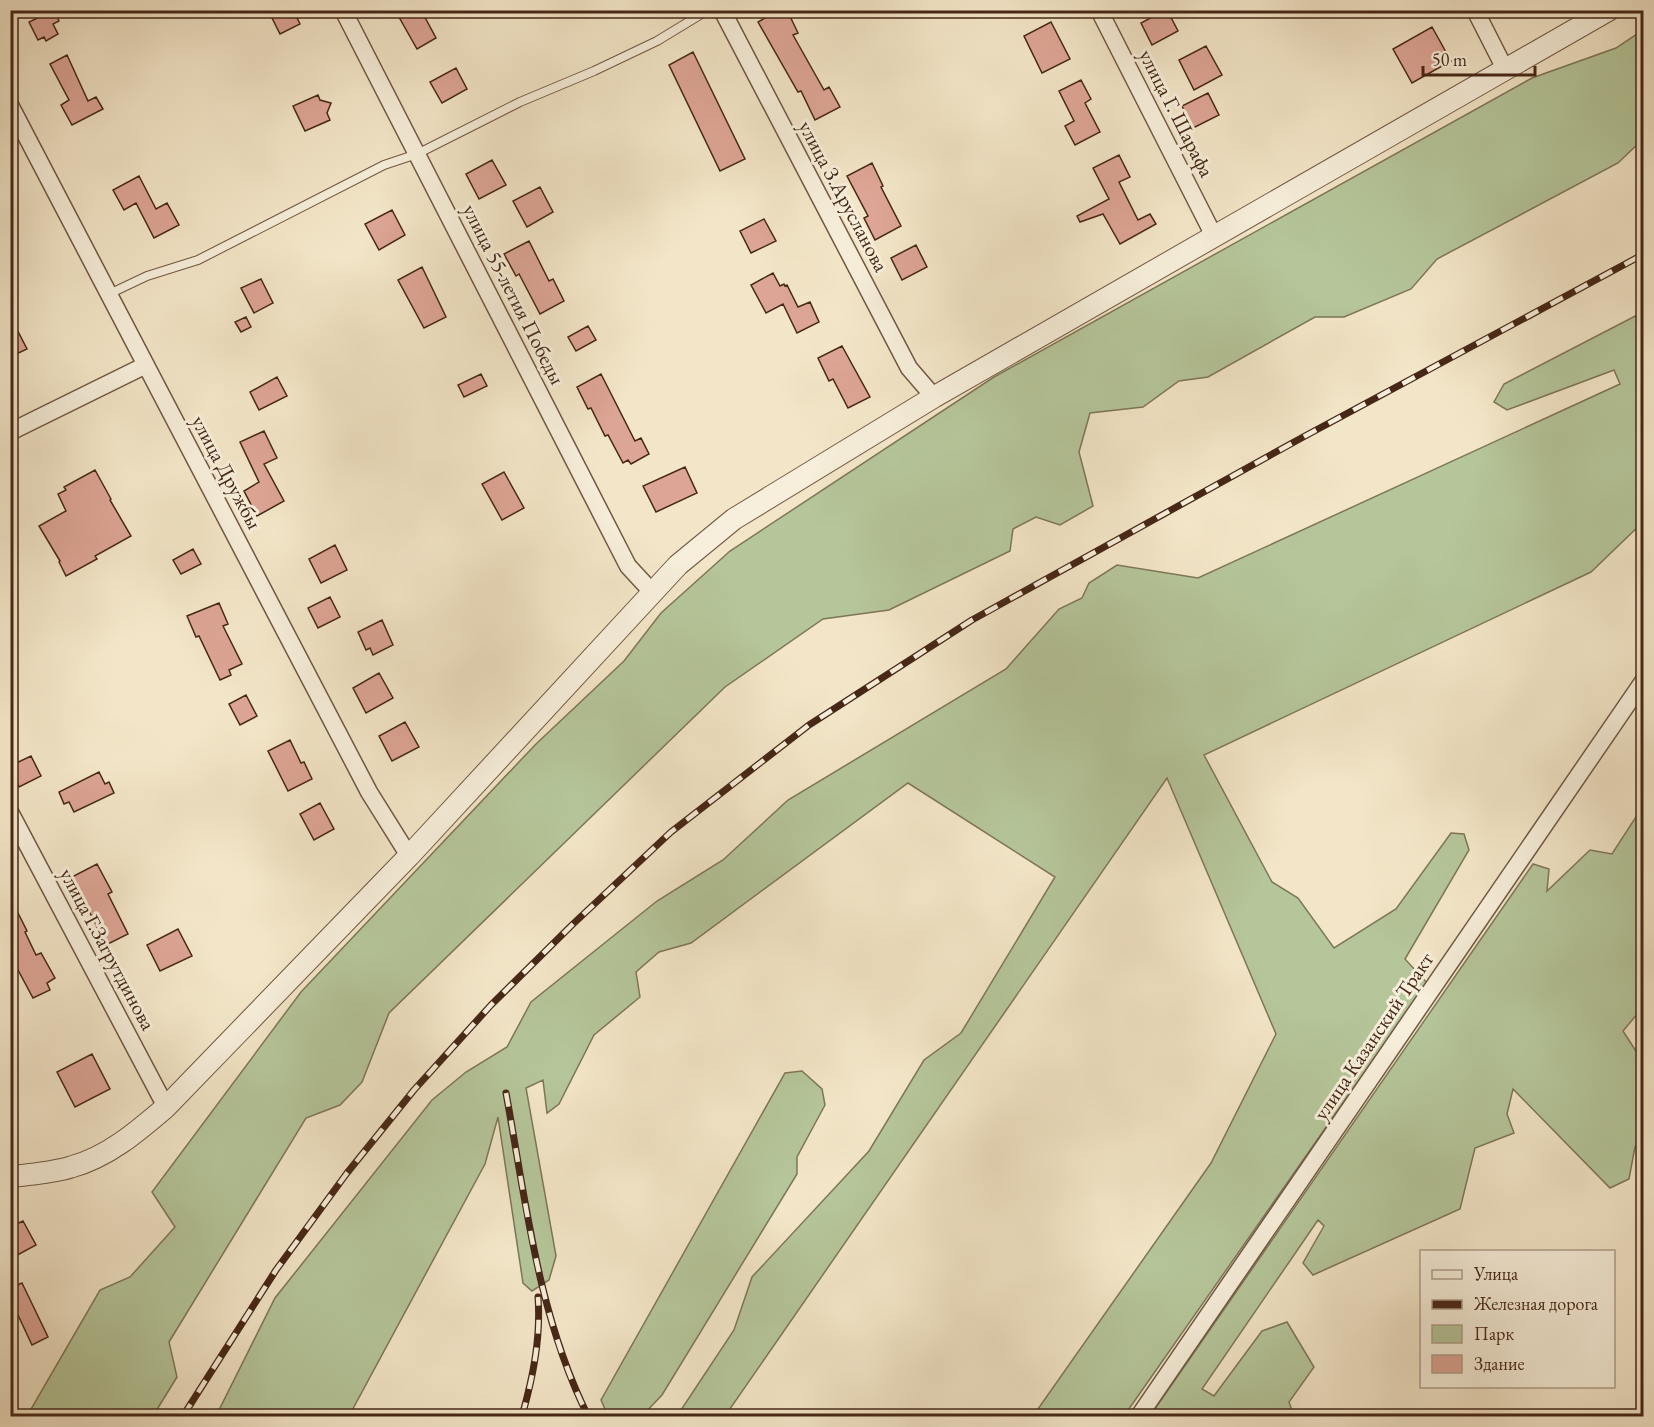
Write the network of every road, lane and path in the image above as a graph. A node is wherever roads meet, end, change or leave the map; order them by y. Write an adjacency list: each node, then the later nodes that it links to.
1 (343, 10): 9 (street, улица 55-летия Победы)
2 (708, 10): 9 (lane)
3 (722, 10): 13 (street, улица З.Арусланова)
4 (1099, 10): 10 (street, улица Г. Шарафа)
5 (1475, 10): 7 (street)
6 (1610, 10): 7 (street)
7 (1505, 69): 10 (street)
8 (10, 105): 11 (street, улица Дружбы)
9 (417, 154): 11 (lane); 15 (street, улица 55-летия Победы)
10 (1214, 236): 13 (street)
11 (109, 294): 12 (street, улица Дружбы)
12 (146, 365): 14 (street); 18 (street, улица Дружбы)
13 (934, 397): 15 (street)
14 (10, 432)
15 (652, 592): 18 (street)
16 (1644, 680): 21 (street, улица Казанский Тракт)
17 (10, 812): 19 (street, улица Г.Загрутдинова)
18 (409, 856): 19 (street)
19 (166, 1107): 20 (street)
20 (10, 1177)
21 (1139, 1416)

